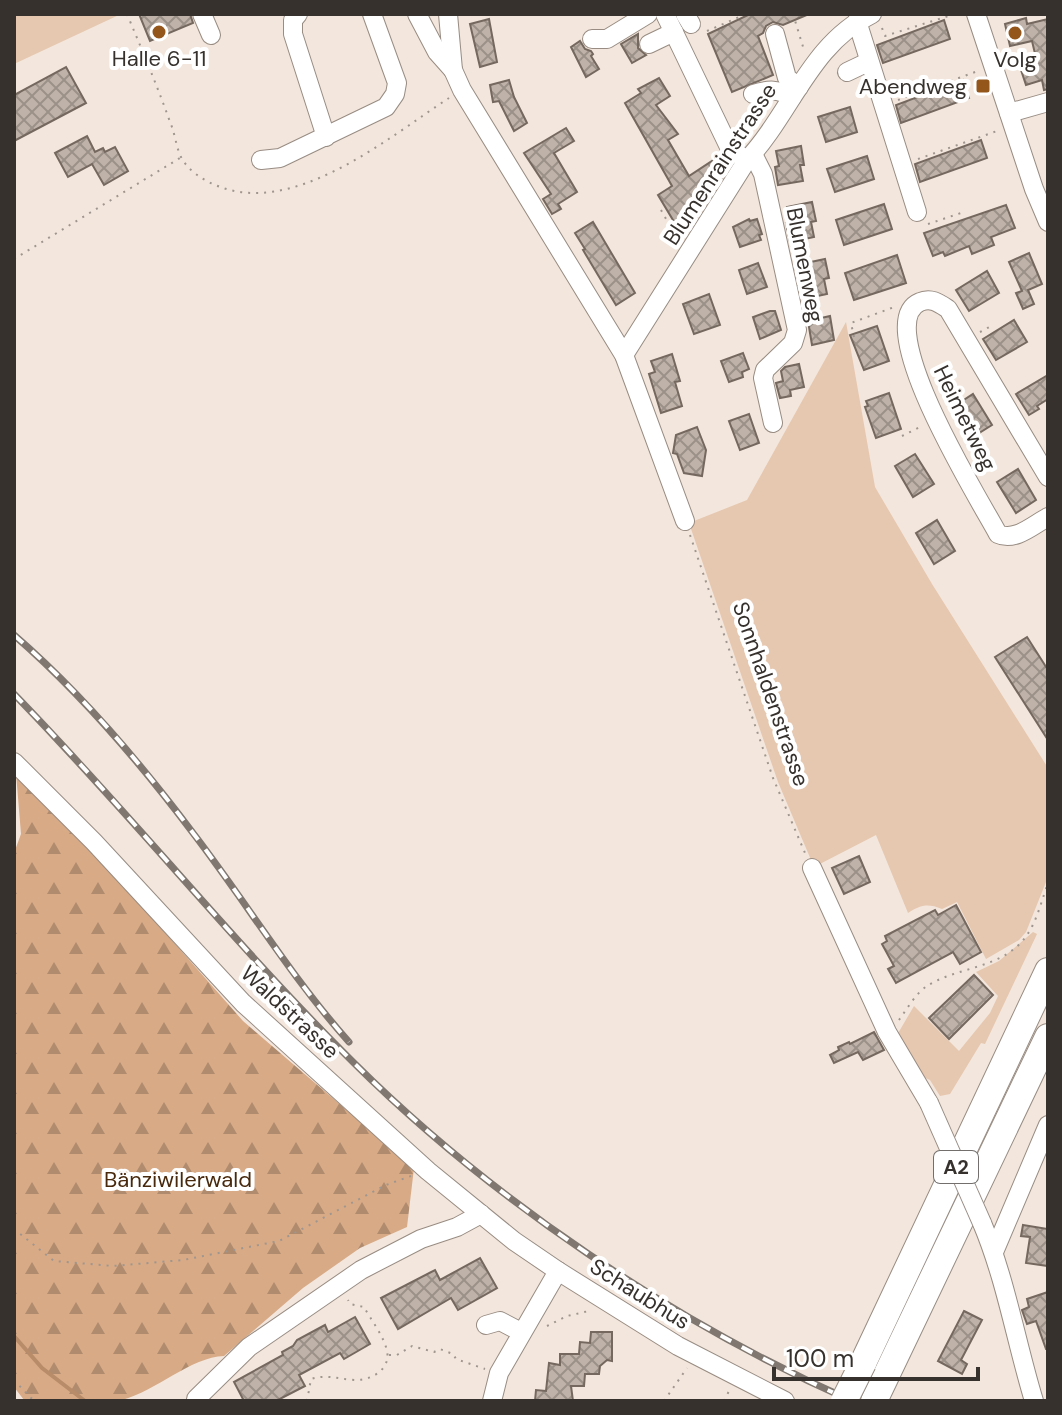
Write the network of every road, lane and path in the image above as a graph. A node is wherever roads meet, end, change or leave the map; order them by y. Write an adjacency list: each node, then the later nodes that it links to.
1 (127, 14): 33 (path)
2 (202, 14): 17 (street)
3 (298, 14): 32 (street)
4 (372, 14): 32 (street)
5 (417, 14): 22 (street)
6 (448, 14): 22 (street)
7 (648, 14): 18 (street)
8 (665, 14): 14 (street)
9 (746, 14): 14 (path)
10 (793, 14): 20 (path)
11 (955, 14): 15 (path)
12 (976, 14): 30 (street)
13 (864, 18): 21 (street); 26 (street, Blumenrainstrasse)
14 (689, 25): 19 (street); 34 (street)
15 (883, 31)
16 (775, 34): 26 (street)
17 (211, 35)
18 (592, 39)
19 (649, 44)
20 (806, 59)
21 (868, 62): 24 (street); 29 (street)
22 (453, 70): 25 (street)
23 (978, 71): 29 (path)
24 (847, 72)
25 (462, 90): 33 (path); 45 (street)
26 (796, 92): 27 (street); 34 (street, Blumenrainstrasse)
27 (753, 94)
28 (1048, 102): 30 (street)
29 (882, 105): 36 (street)
30 (1009, 113): 40 (street)
31 (997, 131): 36 (path)
32 (326, 137): 35 (street)
33 (181, 157): 42 (path)
34 (750, 157): 41 (street, Blumenrainstrasse); 47 (street, Blumenweg)
35 (261, 160)
36 (902, 164): 38 (street)
37 (661, 210): 41 (path)
38 (917, 212): 39 (path)
39 (964, 212)
40 (1048, 222)
41 (689, 255): 45 (street, Blumenrainstrasse)
42 (14, 259)
43 (909, 310): 44 (path); 46 (street, Heimetweg); 49 (street, Heimetweg)
44 (854, 337)
45 (624, 355): 51 (street)
46 (935, 418): 48 (path); 50 (street, Heimetweg)
47 (773, 423)
48 (902, 436)
49 (1048, 477)
50 (1048, 517)
51 (685, 521): 53 (path, Sonnhaldenstrasse)
52 (14, 762): 59 (street, Waldstrasse)
53 (812, 868): 56 (street)
54 (1048, 883): 56 (path)
55 (1048, 971): 82 (highway, A2, bridge)
56 (887, 1032): 62 (street, bridge)
57 (1048, 1037): 83 (highway, A2)
58 (1048, 1125): 62 (street)
59 (428, 1171): 60 (street, Waldstrasse); 61 (path)
60 (481, 1214): 63 (street, Waldstrasse); 64 (street)
61 (14, 1229)
62 (994, 1252): 84 (street)
63 (558, 1271): 68 (street, Schaubhus); 81 (street, Schaubhus)
64 (340, 1284): 69 (path); 75 (street)
65 (591, 1311): 67 (path)
66 (486, 1325): 68 (street)
67 (543, 1328)
68 (521, 1332): 78 (street, Schaubhus)
69 (388, 1355): 71 (path); 77 (path)
70 (692, 1361): 79 (path)
71 (492, 1371)
72 (14, 1380): 74 (path)
73 (733, 1384): 80 (path)
74 (30, 1399): 76 (path)
75 (196, 1399)
76 (39, 1401)
77 (307, 1401)
78 (492, 1401)
79 (664, 1401)
80 (724, 1401)
81 (785, 1401)
82 (844, 1401)
83 (874, 1401)
84 (1034, 1401)

